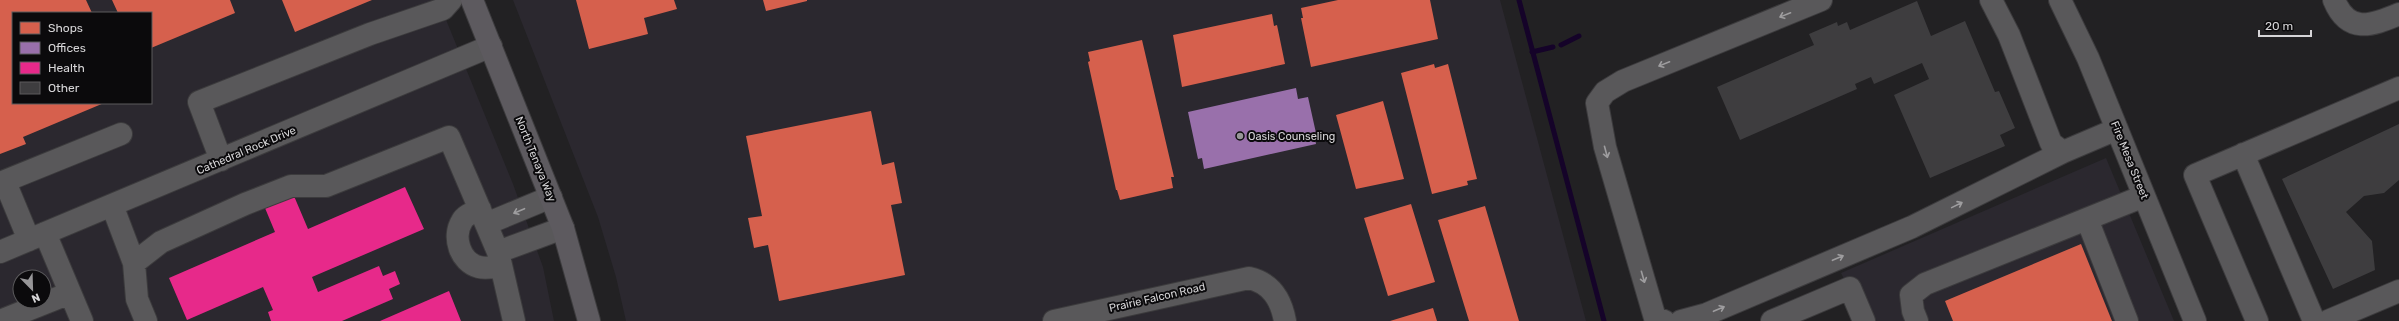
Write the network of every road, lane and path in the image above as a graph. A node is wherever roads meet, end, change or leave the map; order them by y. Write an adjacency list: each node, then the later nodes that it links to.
1 (450, 0): 14 (street)
2 (472, 0): 8 (main road, North Tenaya Way)
3 (1821, 0): 35 (street, one-way to 35)
4 (1991, 0): 12 (street)
5 (2060, 0): 10 (street, Fire Mesa Street)
6 (2334, 0): 7 (street)
7 (2399, 14)
8 (491, 46): 14 (street, Cathedral Rock Drive); 17 (main road, North Tenaya Way)
9 (2399, 88): 13 (street)
10 (2117, 129): 12 (street); 16 (street, Fire Mesa Street)
11 (121, 134): 15 (street)
12 (2063, 152): 36 (street, one-way to 12)
13 (2243, 154): 42 (street); 43 (street)
14 (221, 160): 18 (street, Cathedral Rock Drive)
15 (2, 182): 22 (street)
16 (2144, 196): 20 (street); 41 (street, Fire Mesa Street)
17 (551, 197): 19 (street, one-way to 19); 21 (main road, North Tenaya Way)
18 (112, 205): 22 (street, Cathedral Rock Drive); 25 (street)
19 (483, 216): 24 (street); 24 (street); 25 (street)
20 (2087, 219): 39 (street); 40 (street)
21 (563, 228): 24 (street); 32 (main road, North Tenaya Way)
22 (37, 237): 23 (street, Cathedral Rock Drive); 27 (street)
23 (0, 252)
24 (499, 259): 31 (street)
25 (134, 263): 30 (street)
26 (2399, 290): 44 (street)
27 (70, 293): 28 (street); 29 (street)
28 (0, 321)
29 (82, 321)
30 (146, 321)
31 (514, 321)
32 (589, 321)
33 (1054, 321): 34 (street, Prairie Falcon Road)
34 (1285, 321)
35 (1664, 321)
36 (1681, 321)
37 (1772, 321): 38 (street)
38 (1864, 321)
39 (1917, 321)
40 (2126, 321)
41 (2195, 321)
42 (2257, 321)
43 (2314, 321)
44 (2328, 321)

